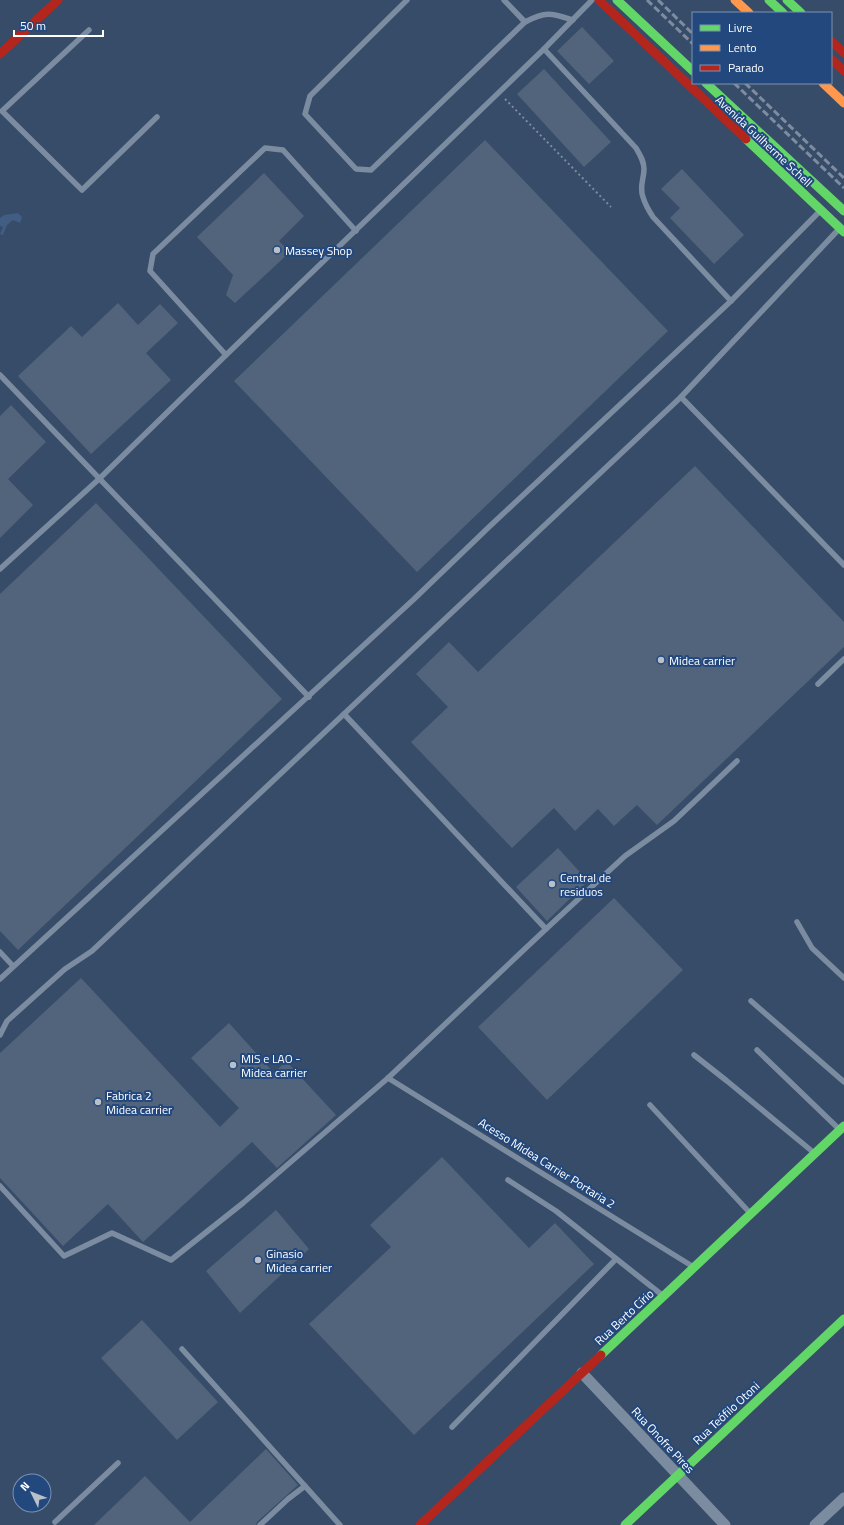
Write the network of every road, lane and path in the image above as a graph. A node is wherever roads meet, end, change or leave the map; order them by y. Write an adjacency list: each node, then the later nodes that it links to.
1 (58, 0): 19 (main road)
2 (407, 0): 14 (lane)
3 (504, 0): 14 (lane)
4 (592, 0): 13 (lane)
5 (599, 0): 31 (main road, Avenida Guilherme Schell)
6 (617, 0): 21 (main road)
7 (736, 0): 10 (main road)
8 (769, 0): 11 (main road)
9 (787, 0): 12 (main road)
10 (748, 12)
11 (782, 12)
12 (800, 12)
13 (574, 20): 14 (lane); 17 (lane)
14 (525, 22)
15 (89, 30): 27 (lane)
16 (832, 42): 18 (main road)
17 (544, 50): 25 (lane); 35 (lane)
18 (844, 53)
19 (0, 54)
20 (832, 60): 22 (main road)
21 (692, 70)
22 (844, 71)
23 (707, 84): 29 (main road, Avenida Guilherme Schell)
24 (824, 84): 26 (main road)
25 (499, 92): 30 (path); 34 (lane)
26 (844, 103)
27 (1, 110): 28 (lane)
28 (157, 117)
29 (831, 199): 31 (lane); 32 (main road, Avenida Guilherme Schell)
30 (611, 207)
31 (821, 211): 33 (main road, Avenida Guilherme Schell); 35 (lane)
32 (844, 211)
33 (843, 228): 38 (lane)
34 (356, 231): 36 (lane); 36 (lane)
35 (731, 301): 44 (lane)
36 (226, 355): 39 (lane)
37 (0, 375): 39 (lane)
38 (681, 397): 40 (lane); 45 (lane)
39 (99, 478): 41 (lane); 44 (lane)
40 (844, 565)
41 (0, 569)
42 (844, 659): 43 (lane)
43 (818, 684)
44 (309, 697): 50 (lane)
45 (344, 714): 48 (lane); 54 (lane)
46 (737, 761): 48 (lane)
47 (797, 922): 51 (lane)
48 (546, 929): 57 (lane)
49 (0, 952): 50 (lane)
50 (13, 966): 52 (lane)
51 (844, 978)
52 (0, 979)
53 (752, 1001): 58 (lane)
54 (0, 1035)
55 (757, 1050): 60 (lane)
56 (694, 1055): 61 (lane)
57 (388, 1078): 63 (lane); 66 (lane, Acesso Midea Carrier Portaria 2)
58 (844, 1082)
59 (650, 1105): 64 (lane)
60 (843, 1130): 61 (main road, Rua Berto Círio)
61 (815, 1154): 64 (main road, Rua Berto Círio)
62 (508, 1180): 65 (lane)
63 (0, 1186)
64 (751, 1214): 66 (main road, Rua Berto Círio)
65 (616, 1258): 67 (lane); 71 (lane)
66 (694, 1267): 67 (main road, Rua Berto Círio)
67 (664, 1296): 70 (main road, Rua Berto Círio)
68 (844, 1319): 73 (main road, Rua Teófilo Otoni)
69 (182, 1350): 74 (lane)
70 (582, 1373): 73 (street, Rua Onofre Pires); 79 (main road, Rua Berto Círio)
71 (452, 1427)
72 (118, 1463): 76 (lane)
73 (678, 1475): 80 (main road, Rua Teófilo Otoni); 81 (street, Rua Onofre Pires)
74 (305, 1486): 77 (lane); 78 (lane)
75 (844, 1498): 82 (street)
76 (55, 1522)
77 (260, 1525)
78 (340, 1525)
79 (420, 1525)
80 (624, 1525)
81 (725, 1525)
82 (815, 1525)

